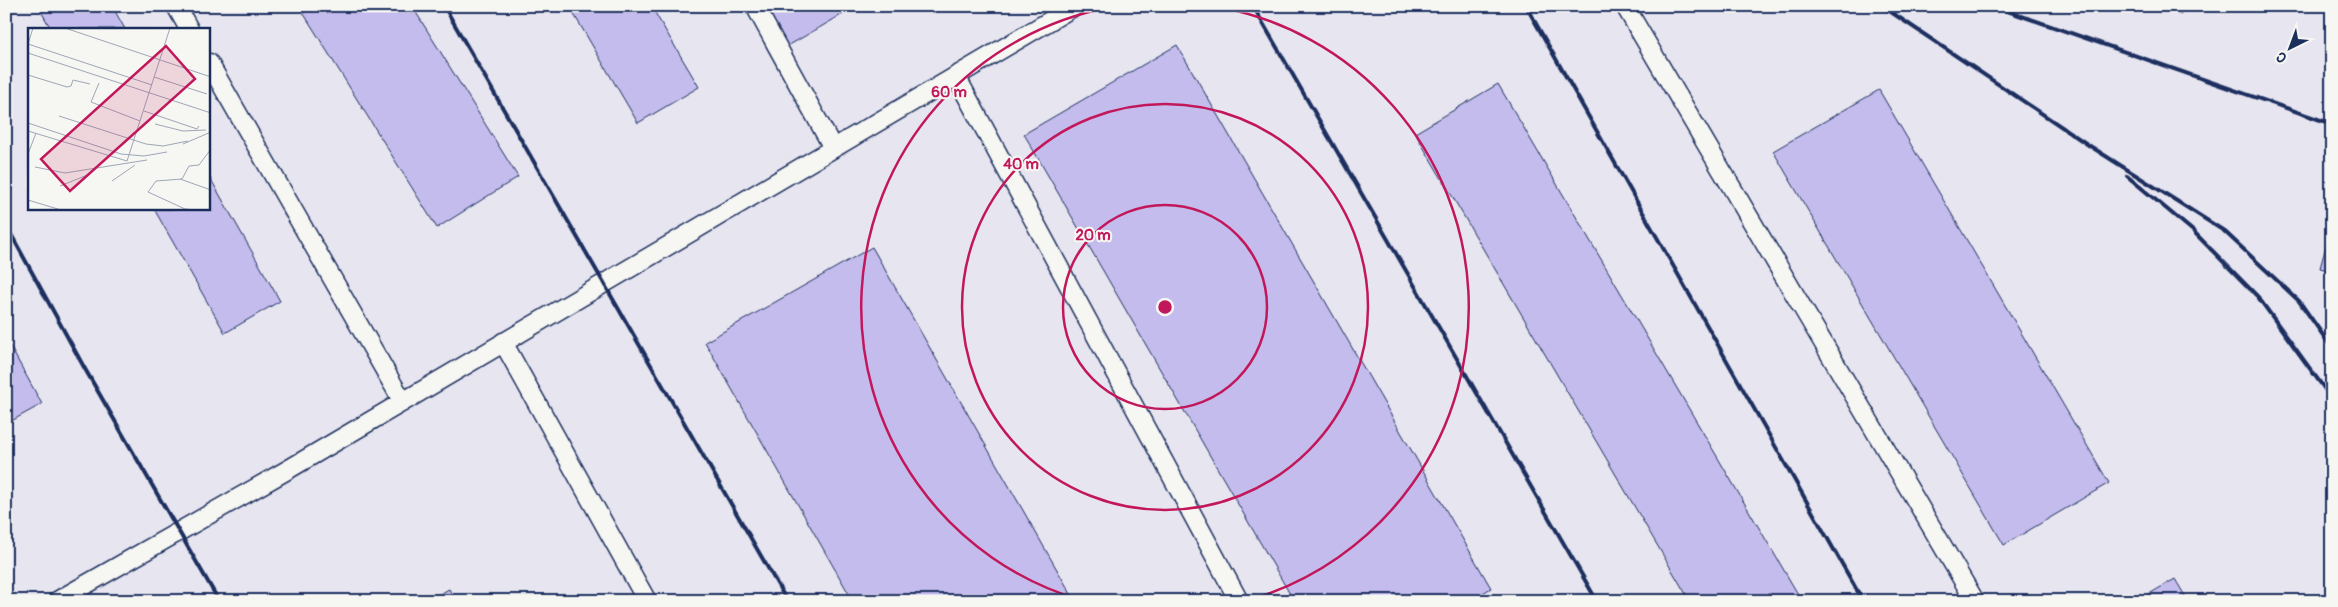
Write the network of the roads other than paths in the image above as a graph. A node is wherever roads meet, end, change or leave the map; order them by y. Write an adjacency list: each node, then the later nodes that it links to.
1 (176, 6): 5 (lane)
2 (755, 6): 8 (lane)
3 (1075, 6): 7 (lane)
4 (1625, 6): 14 (lane)
5 (188, 28)
6 (210, 65): 10 (lane)
7 (956, 76): 8 (lane); 13 (lane)
8 (833, 148): 9 (lane)
9 (503, 342): 10 (lane); 12 (lane)
10 (403, 402): 11 (lane)
11 (57, 601)
12 (646, 601)
13 (1239, 601)
14 (1975, 601)

